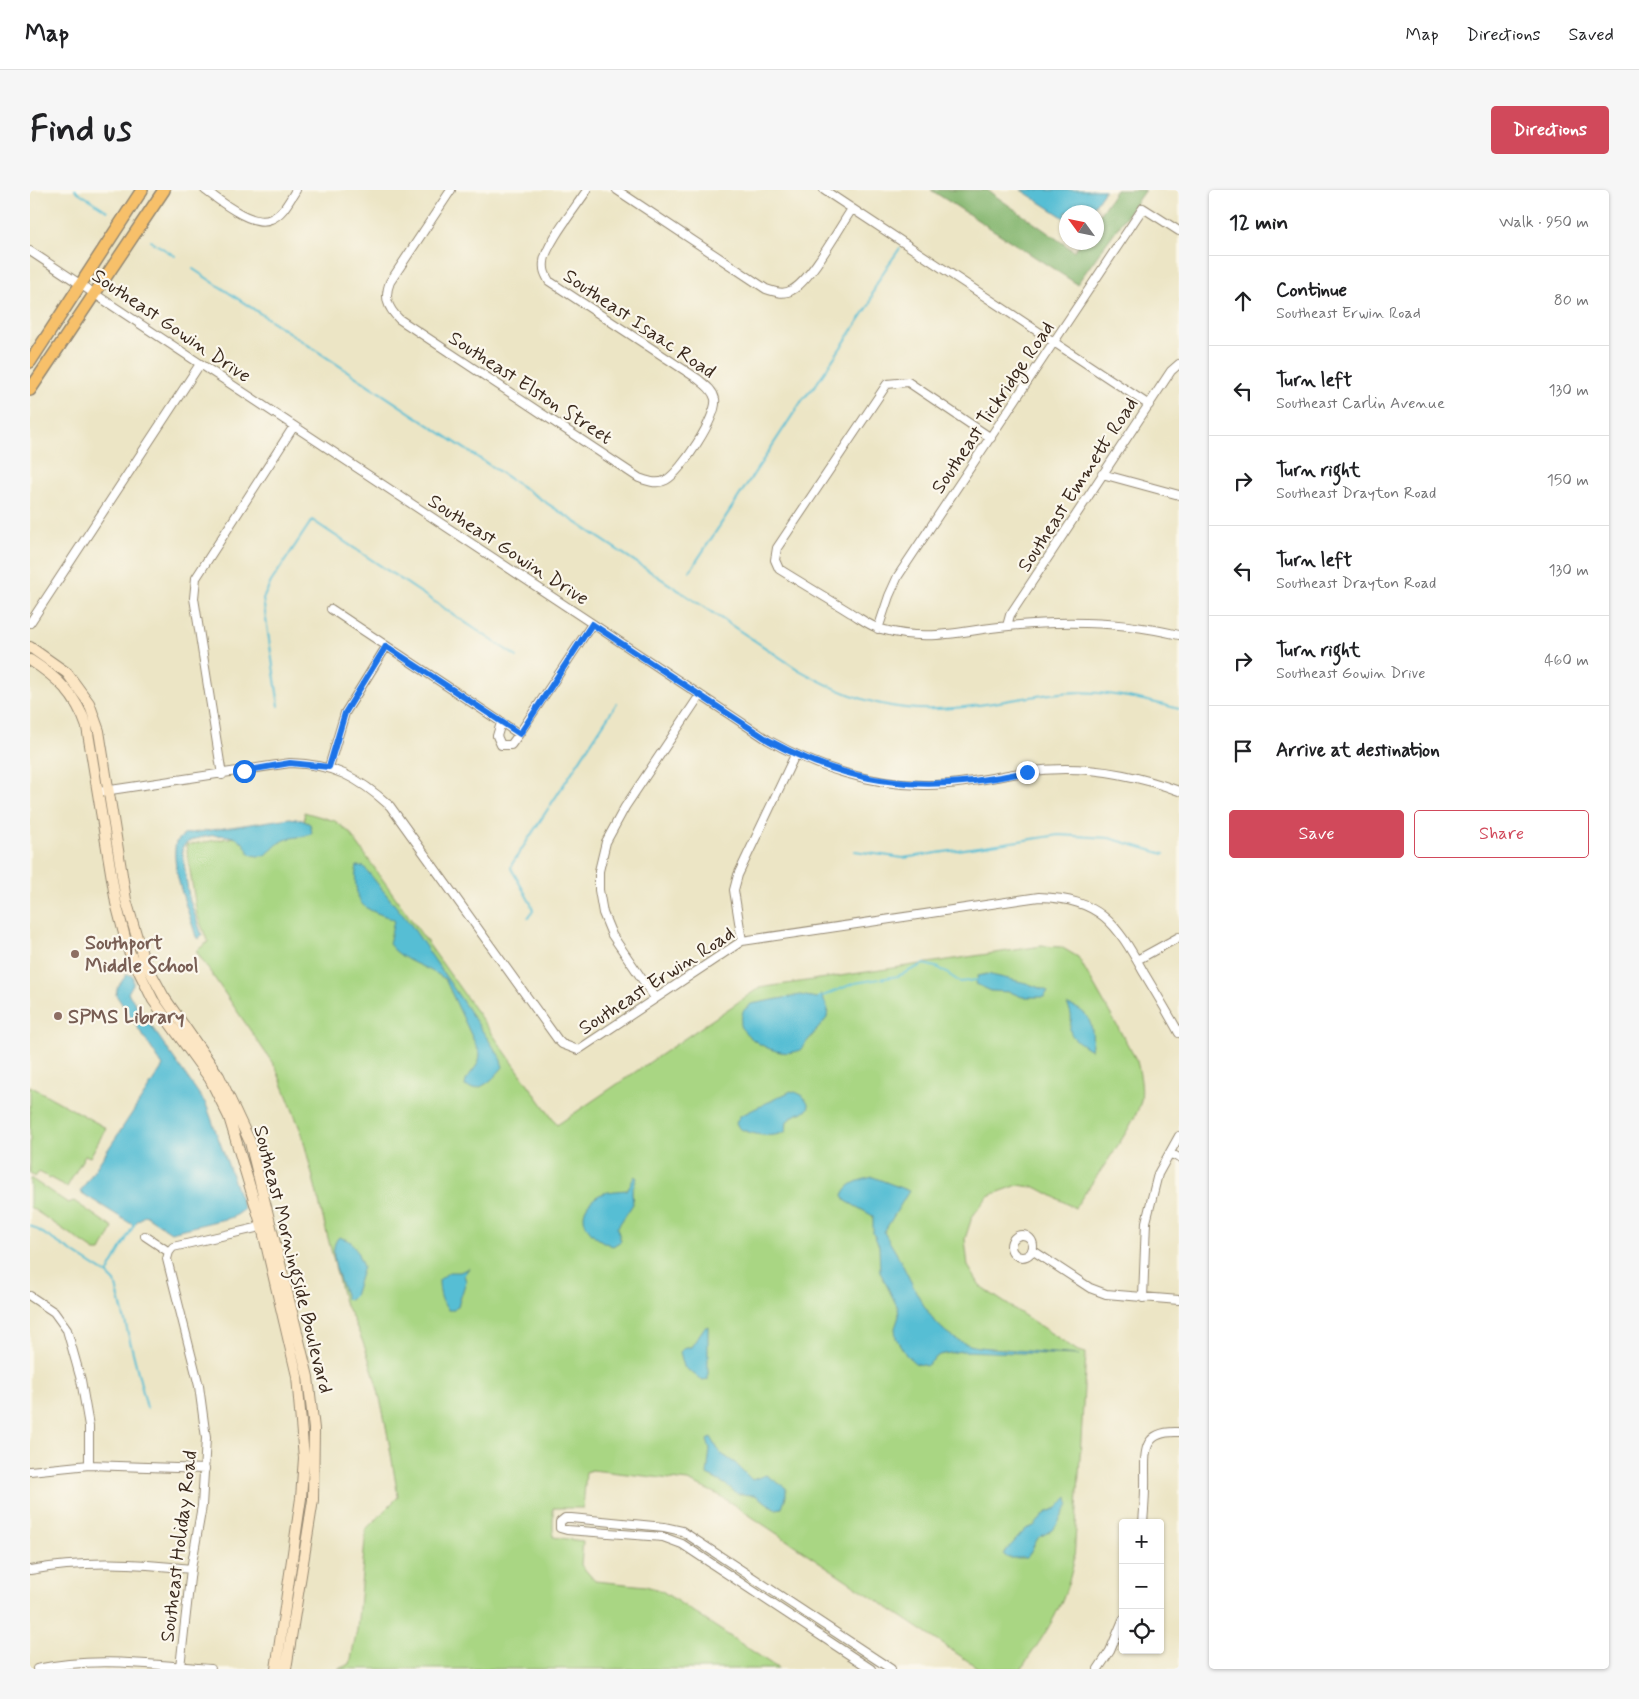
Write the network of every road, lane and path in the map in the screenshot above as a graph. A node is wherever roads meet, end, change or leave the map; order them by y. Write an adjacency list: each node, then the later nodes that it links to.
1 (142, 190): 12 (main road)
2 (164, 190): 13 (main road)
3 (205, 190): 4 (street)
4 (296, 190)
5 (451, 190): 23 (street, Southeast Elston Street)
6 (587, 190): 23 (street, Southeast Isaac Road)
7 (618, 190): 9 (street)
8 (824, 190): 9 (street)
9 (852, 208): 14 (street)
10 (1179, 230): 14 (street, Southeast Tickridge Road)
11 (30, 251): 12 (street, Southeast Gowin Drive)
12 (80, 284): 13 (street, Southeast Gowin Drive); 15 (main road)
13 (94, 293): 16 (street, Southeast Gowin Drive); 18 (main road)
14 (1053, 343): 19 (street); 21 (street, Southeast Tickridge Road)
15 (30, 362)
16 (200, 364): 20 (street, Southeast Gowin Drive); 26 (street)
17 (1179, 364): 19 (street, Southeast Emmett Road)
18 (30, 390)
19 (1148, 405): 22 (street, Southeast Emmett Road)
20 (294, 426): 27 (street, Southeast Gowin Drive); 39 (street)
21 (991, 438): 29 (street, Southeast Tickridge Road); 29 (street)
22 (1102, 474): 24 (street); 28 (street, Southeast Emmett Road)
23 (665, 480)
24 (1179, 495)
25 (331, 609): 31 (street)
26 (30, 623)
27 (592, 624): 34 (street, Southeast Gowin Drive); 36 (street)
28 (1007, 626): 29 (street); 30 (street)
29 (878, 629)
30 (1179, 635)
31 (386, 646): 35 (street); 38 (street)
32 (30, 647): 40 (street, Southeast Morningside Boulevard)
33 (30, 660): 42 (street, Southeast Morningside Boulevard)
34 (700, 695): 37 (street, Southeast Gowin Drive); 47 (street)
35 (501, 723): 36 (street); 36 (street)
36 (520, 734)
37 (795, 755): 41 (street, Southeast Gowin Drive); 45 (street)
38 (329, 767): 39 (street, Southeast Erwin Road); 47 (street, Southeast Erwin Road)
39 (222, 774): 40 (street, Southeast Erwin Road)
40 (109, 791): 42 (street, Southeast Erwin Road); 43 (street, Southeast Morningside Boulevard)
41 (1179, 791)
42 (96, 792): 43 (street, Southeast Morningside Boulevard)
43 (121, 902): 48 (street, Southeast Morningside Boulevard); 49 (street, Southeast Morningside Boulevard)
44 (1179, 937): 46 (street)
45 (742, 941): 46 (street, Southeast Erwin Road); 47 (street, Southeast Erwin Road)
46 (1137, 960): 50 (street, Southeast Erwin Road)
47 (655, 998)
48 (168, 1002): 49 (street); 51 (street, Southeast Morningside Boulevard)
49 (159, 1009): 51 (street, Southeast Morningside Boulevard)
50 (1179, 1033)
51 (228, 1102): 55 (street, Southeast Morningside Boulevard)
52 (1179, 1136): 53 (street)
53 (1170, 1153): 54 (street); 60 (street)
54 (1179, 1158)
55 (266, 1226): 58 (street); 67 (street, Southeast Morningside Boulevard)
56 (145, 1236): 58 (street)
57 (1032, 1250): 60 (street)
58 (169, 1252): 64 (street, Southeast Holiday Road)
59 (30, 1296): 63 (street)
60 (1143, 1298): 61 (street)
61 (1179, 1300)
62 (1179, 1432): 66 (street)
63 (89, 1465): 64 (street); 65 (street)
64 (205, 1469): 70 (street, Southeast Holiday Road)
65 (30, 1471)
66 (1143, 1519)
67 (299, 1552): 78 (street, Southeast Morningside Boulevard); 79 (street, Southeast Morningside Boulevard)
68 (717, 1554): 69 (street); 69 (street); 72 (street)
69 (713, 1564): 74 (street)
70 (191, 1569): 71 (street); 75 (street, Southeast Holiday Road)
71 (30, 1570)
72 (824, 1625): 74 (street); 81 (street)
73 (1119, 1630): 82 (street)
74 (818, 1634): 80 (street)
75 (180, 1667): 76 (street); 77 (street)
76 (37, 1669)
77 (211, 1669)
78 (276, 1669)
79 (286, 1669)
80 (871, 1669)
81 (892, 1669)
82 (1098, 1669)

